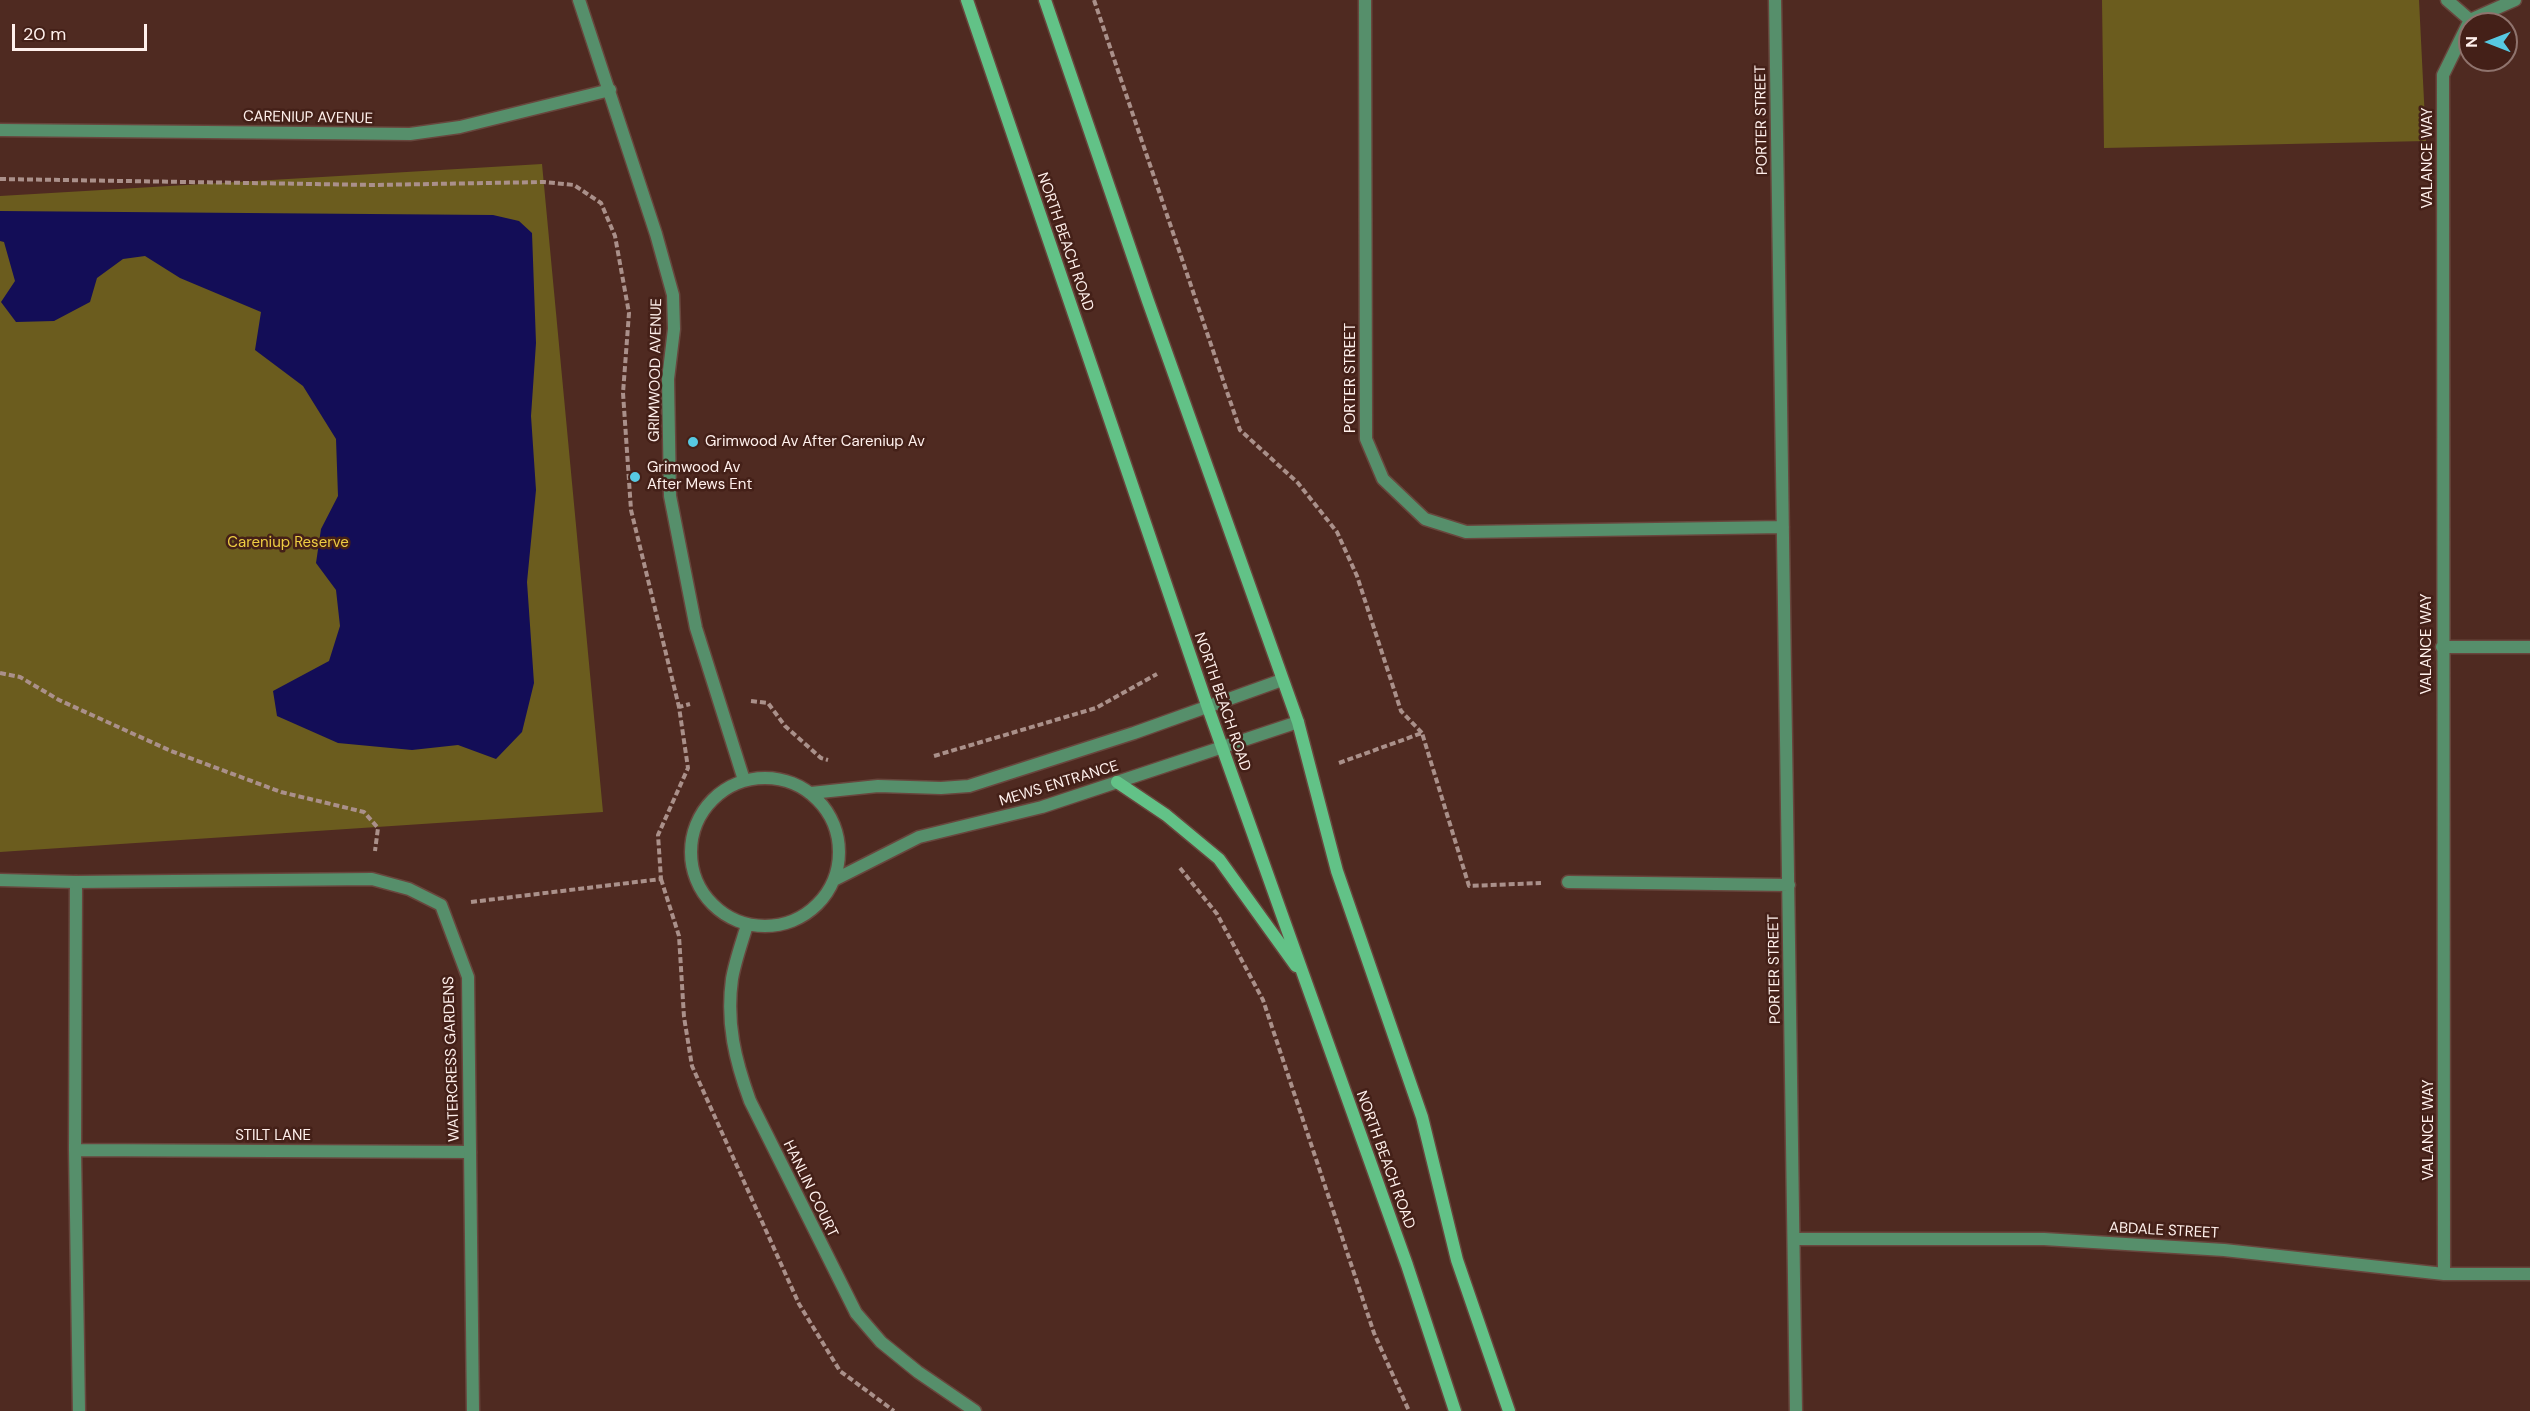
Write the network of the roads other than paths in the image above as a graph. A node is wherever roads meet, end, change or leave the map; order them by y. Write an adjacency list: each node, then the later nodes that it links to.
1 (579, 0): 11 (street, GRIMWOOD AVENUE)
2 (967, 0): 17 (main road, NORTH BEACH ROAD)
3 (1045, 0): 16 (main road)
4 (1365, 0): 13 (street, PORTER STREET)
5 (1775, 0): 13 (street, PORTER STREET)
6 (2447, 0): 8 (street)
7 (2515, 0): 9 (street)
8 (2461, 12)
9 (2488, 12)
10 (2458, 44): 14 (street, VALANCE WAY)
11 (610, 90): 12 (street, CARENIUP AVENUE); 20 (street, GRIMWOOD AVENUE)
12 (0, 130)
13 (1783, 527): 27 (street, PORTER STREET)
14 (2442, 647): 15 (street); 33 (street, VALANCE WAY)
15 (2530, 647)
16 (1282, 680): 17 (street, MEWS ENTRANCE); 18 (main road)
17 (1207, 705): 19 (main road, NORTH BEACH ROAD); 22 (street, MEWS ENTRANCE)
18 (1298, 722): 19 (street, MEWS ENTRANCE); 39 (main road)
19 (1222, 748): 21 (street, MEWS ENTRANCE); 29 (main road, NORTH BEACH ROAD)
20 (744, 780): 22 (street); 28 (street)
21 (1117, 782): 24 (street, MEWS ENTRANCE); 29 (main road)
22 (811, 793): 24 (street)
23 (0, 880): 25 (street)
24 (834, 880): 28 (street)
25 (76, 882): 30 (street); 31 (street, WATERCRESS GARDENS)
26 (1568, 882): 27 (street)
27 (1789, 885): 32 (street, PORTER STREET)
28 (747, 925): 37 (street, HANLIN COURT)
29 (1304, 976): 38 (main road, NORTH BEACH ROAD)
30 (75, 1150): 31 (street, STILT LANE); 35 (street)
31 (470, 1152): 36 (street, WATERCRESS GARDENS)
32 (1794, 1239): 33 (street, ABDALE STREET); 40 (street, PORTER STREET)
33 (2444, 1274): 34 (street, ABDALE STREET)
34 (2530, 1274)
35 (79, 1411)
36 (473, 1411)
37 (975, 1411)
38 (1455, 1411)
39 (1509, 1411)
40 (1796, 1411)

